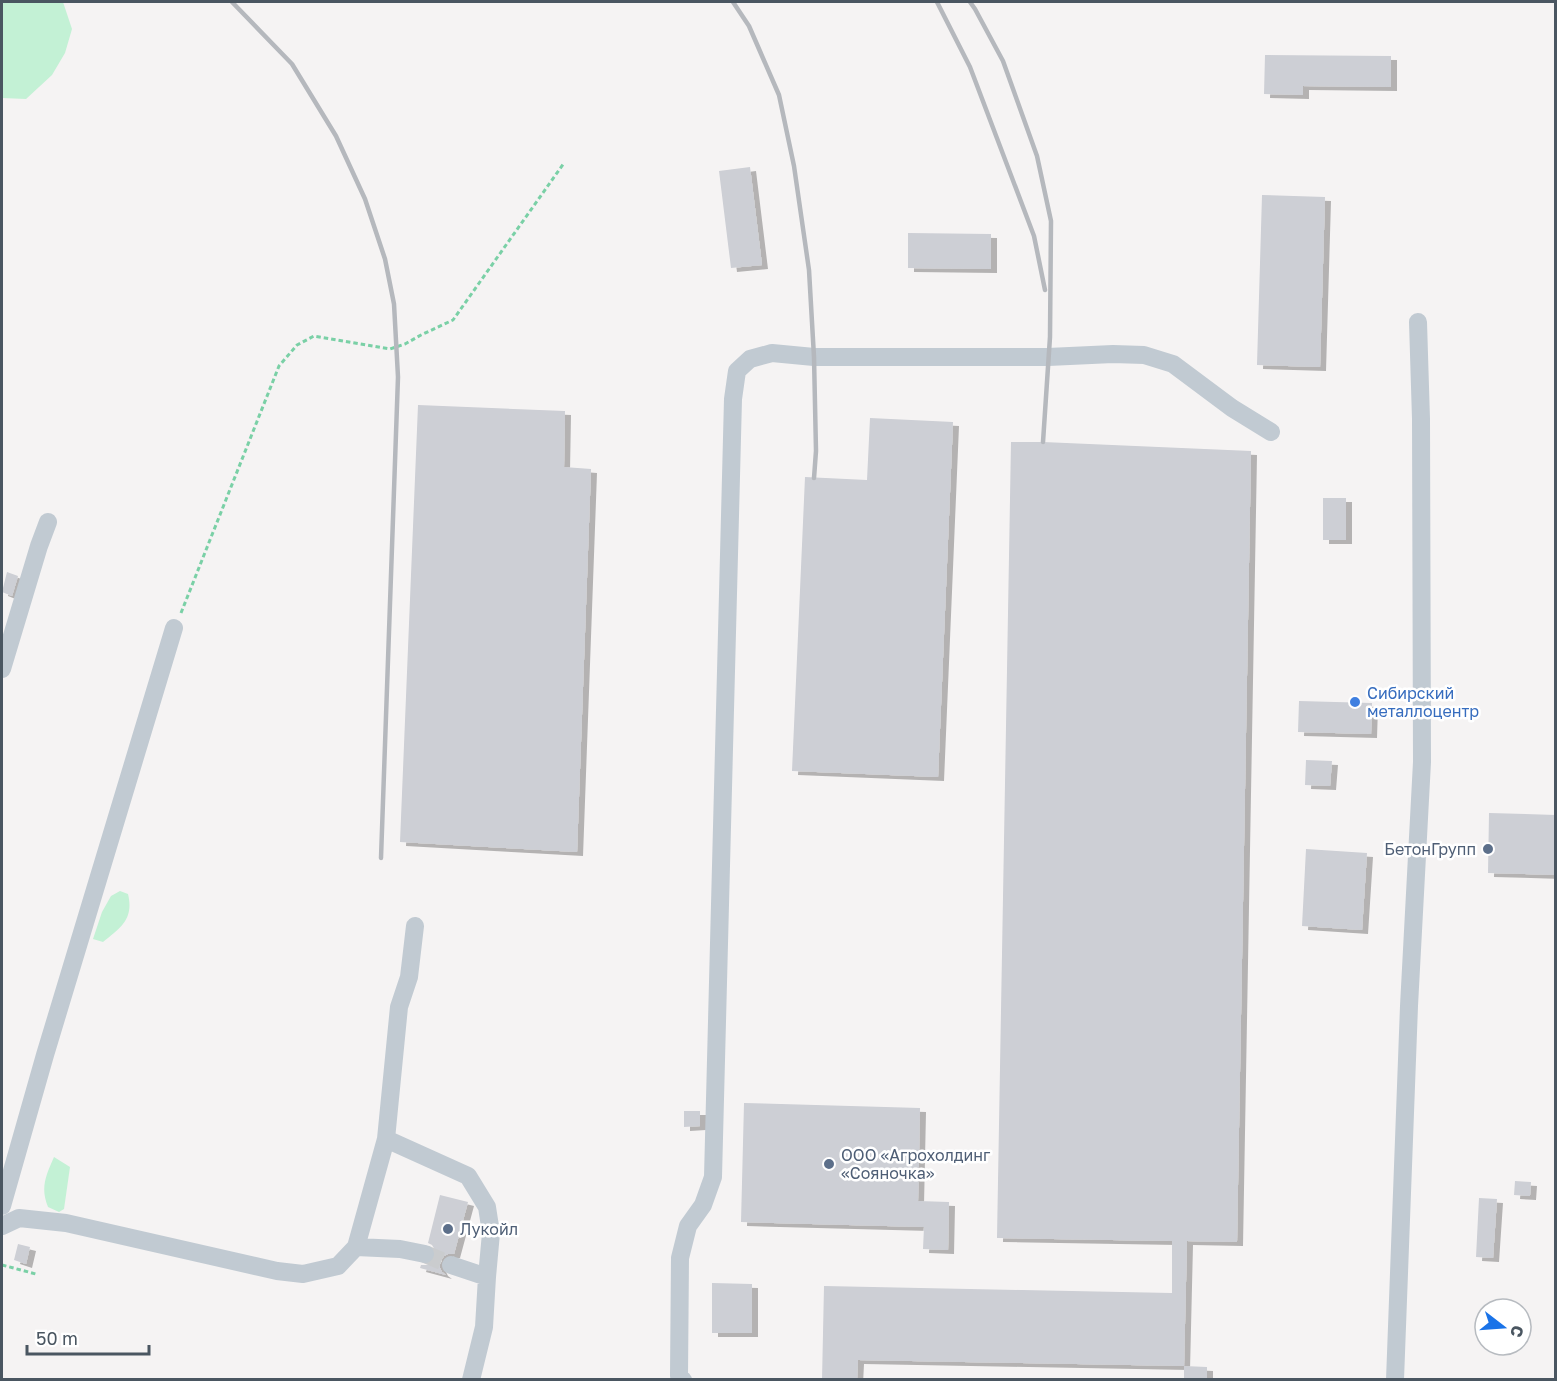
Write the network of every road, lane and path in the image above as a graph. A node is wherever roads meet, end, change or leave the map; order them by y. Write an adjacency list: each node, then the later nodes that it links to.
1 (564, 163): 5 (path)
2 (1418, 322): 19 (lane)
3 (1271, 432): 18 (lane)
4 (48, 522): 6 (lane)
5 (174, 628): 9 (lane)
6 (2, 669)
7 (415, 926): 8 (lane)
8 (386, 1139): 11 (lane); 16 (lane)
9 (2, 1206)
10 (2, 1226): 11 (lane)
11 (356, 1247): 12 (lane)
12 (425, 1254)
13 (451, 1264): 16 (lane)
14 (2, 1265): 15 (path)
15 (36, 1274)
16 (487, 1277): 17 (lane)
17 (471, 1380)
18 (683, 1380)
19 (1395, 1380)

